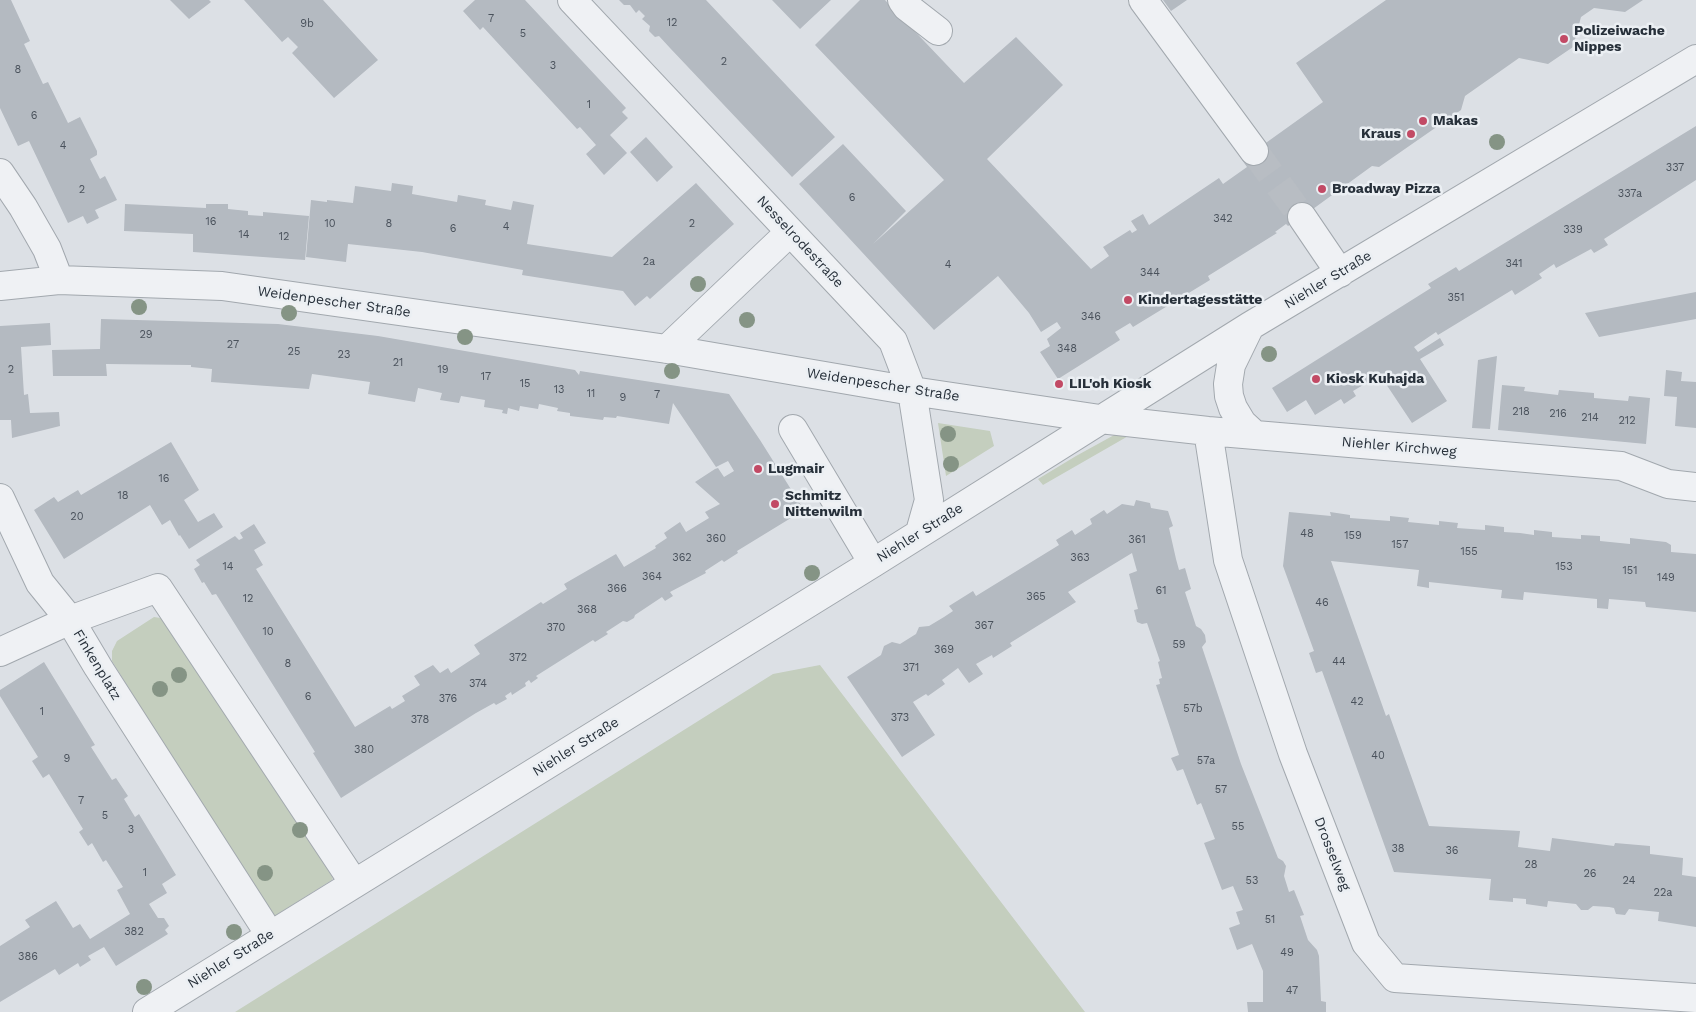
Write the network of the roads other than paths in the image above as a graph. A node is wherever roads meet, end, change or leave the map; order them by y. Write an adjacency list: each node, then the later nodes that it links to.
1 (572, 0): 9 (street, Nesselrodestraße)
2 (902, 0): 4 (street)
3 (1143, 0): 6 (street)
4 (938, 31)
5 (1696, 59): 10 (street, Niehler Straße)
6 (1254, 151)
7 (0, 173): 11 (street)
8 (1302, 217): 10 (street)
9 (790, 232): 14 (street); 15 (street, Nesselrodestraße)
10 (1340, 273): 13 (street, Niehler Straße)
11 (59, 280): 12 (street, Weidenpescher Straße); 14 (street, Weidenpescher Straße)
12 (0, 286)
13 (1250, 326): 16 (street, Niehler Straße); 19 (street)
14 (667, 349): 15 (street, Weidenpescher Straße)
15 (912, 391): 16 (street, Weidenpescher Straße); 22 (street, Nesselrodestraße)
16 (1100, 419): 18 (street, Niehler Kirchweg); 22 (street, Niehler Straße)
17 (793, 429): 23 (street)
18 (1208, 431): 19 (street, Niehler Kirchweg); 28 (street, Drosselweg)
19 (1255, 435): 20 (street, Niehler Kirchweg)
20 (1696, 487)
21 (0, 498): 24 (street)
22 (920, 532): 23 (street, Niehler Straße)
23 (873, 563): 26 (street, Niehler Straße)
24 (70, 620): 25 (street); 26 (street, Finkenplatz); 27 (street, Finkenplatz)
25 (0, 652)
26 (354, 883): 27 (street, Niehler Straße)
27 (270, 935): 29 (street, Niehler Straße)
28 (1696, 998)
29 (147, 1012)

